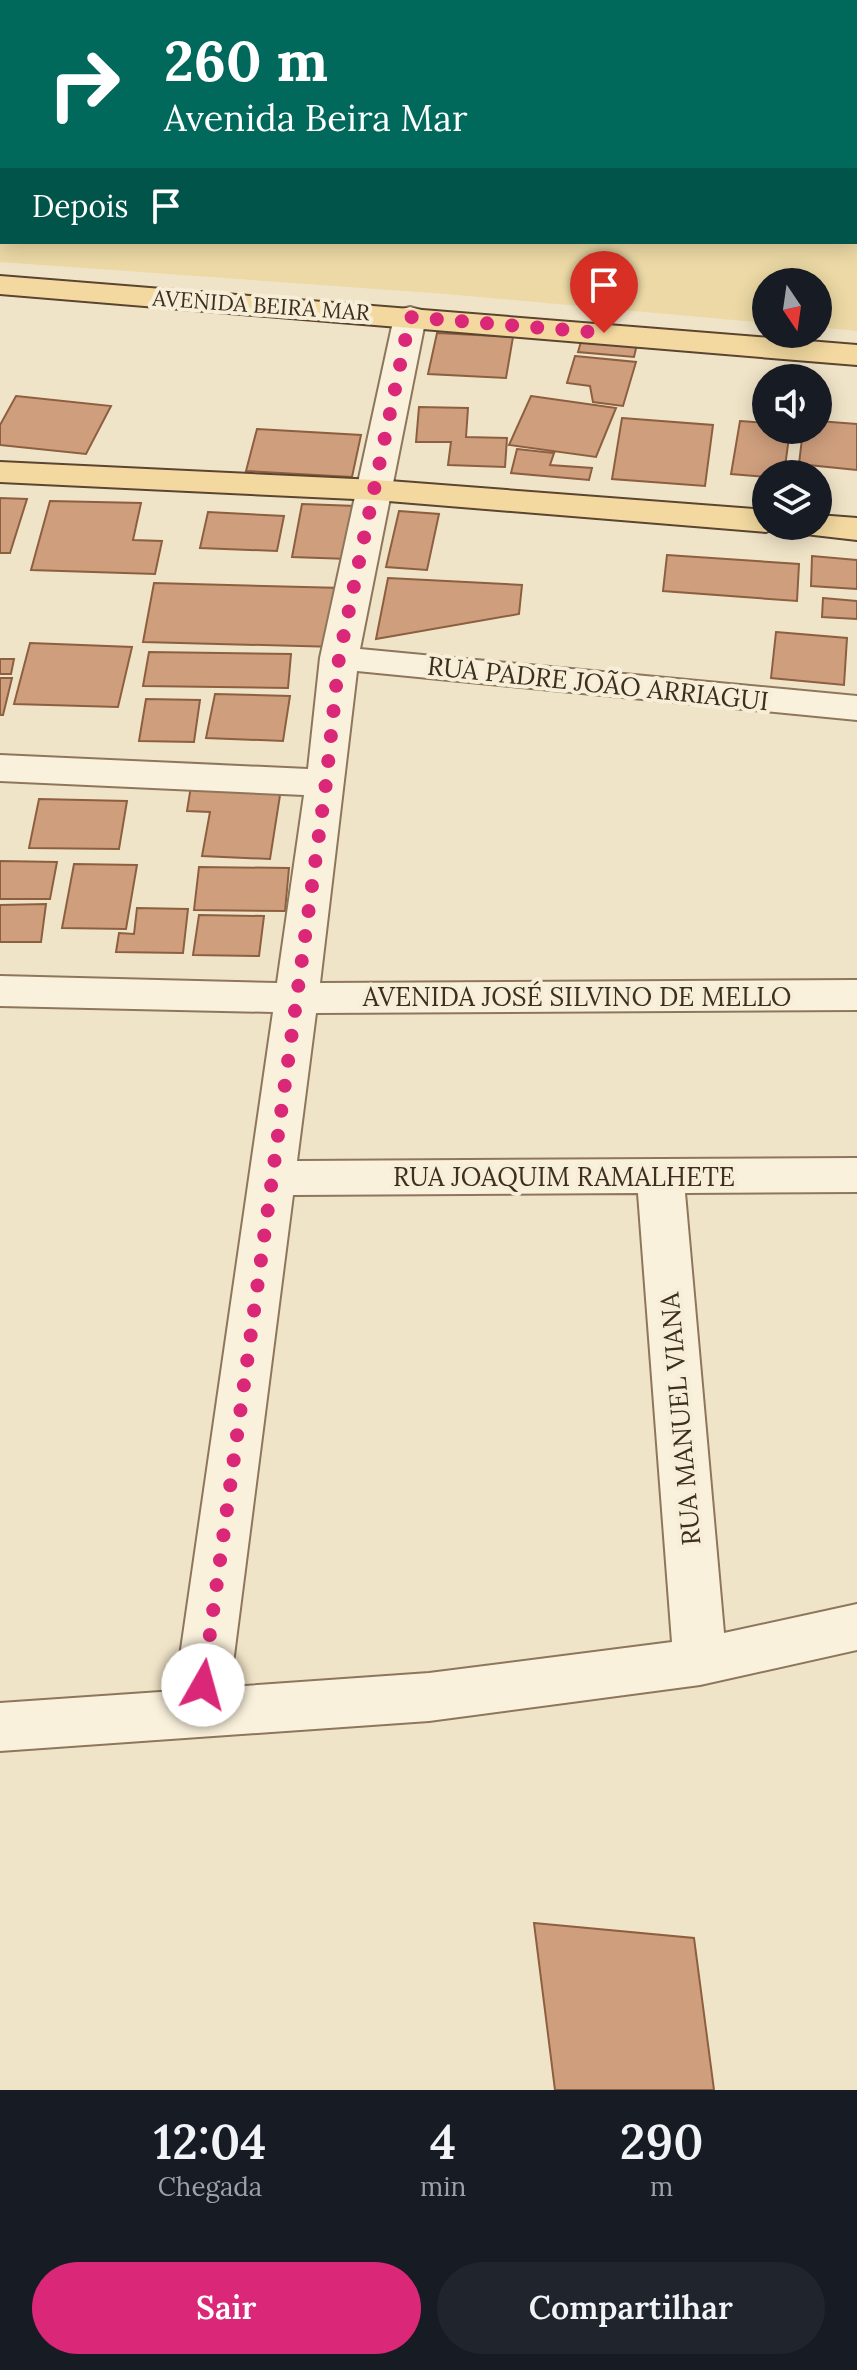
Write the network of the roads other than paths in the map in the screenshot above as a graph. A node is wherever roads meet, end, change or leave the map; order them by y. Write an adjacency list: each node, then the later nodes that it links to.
1 (0, 285): 2 (main road, AVENIDA BEIRA MAR)
2 (410, 317): 3 (main road, AVENIDA BEIRA MAR); 5 (street)
3 (857, 355)
4 (0, 472): 5 (main road)
5 (376, 490): 6 (main road); 9 (street)
6 (752, 520)
7 (832, 527): 8 (main road)
8 (857, 529)
9 (339, 658): 10 (street, RUA PADRE JOÃO ARRIAGUI); 12 (street)
10 (857, 708)
11 (0, 768): 12 (street)
12 (326, 783): 15 (street)
13 (0, 991): 15 (street, AVENIDA JOSÉ SILVINO DE MELLO)
14 (857, 995): 15 (street, AVENIDA JOSÉ SILVINO DE MELLO)
15 (298, 998): 18 (street)
16 (857, 1175): 17 (street, RUA JOAQUIM RAMALHETE)
17 (660, 1176): 18 (street, RUA JOAQUIM RAMALHETE); 20 (street, RUA MANUEL VIANA)
18 (270, 1178): 21 (street)
19 (857, 1627): 20 (street)
20 (700, 1662): 21 (street)
21 (199, 1715): 22 (street)
22 (0, 1727)

